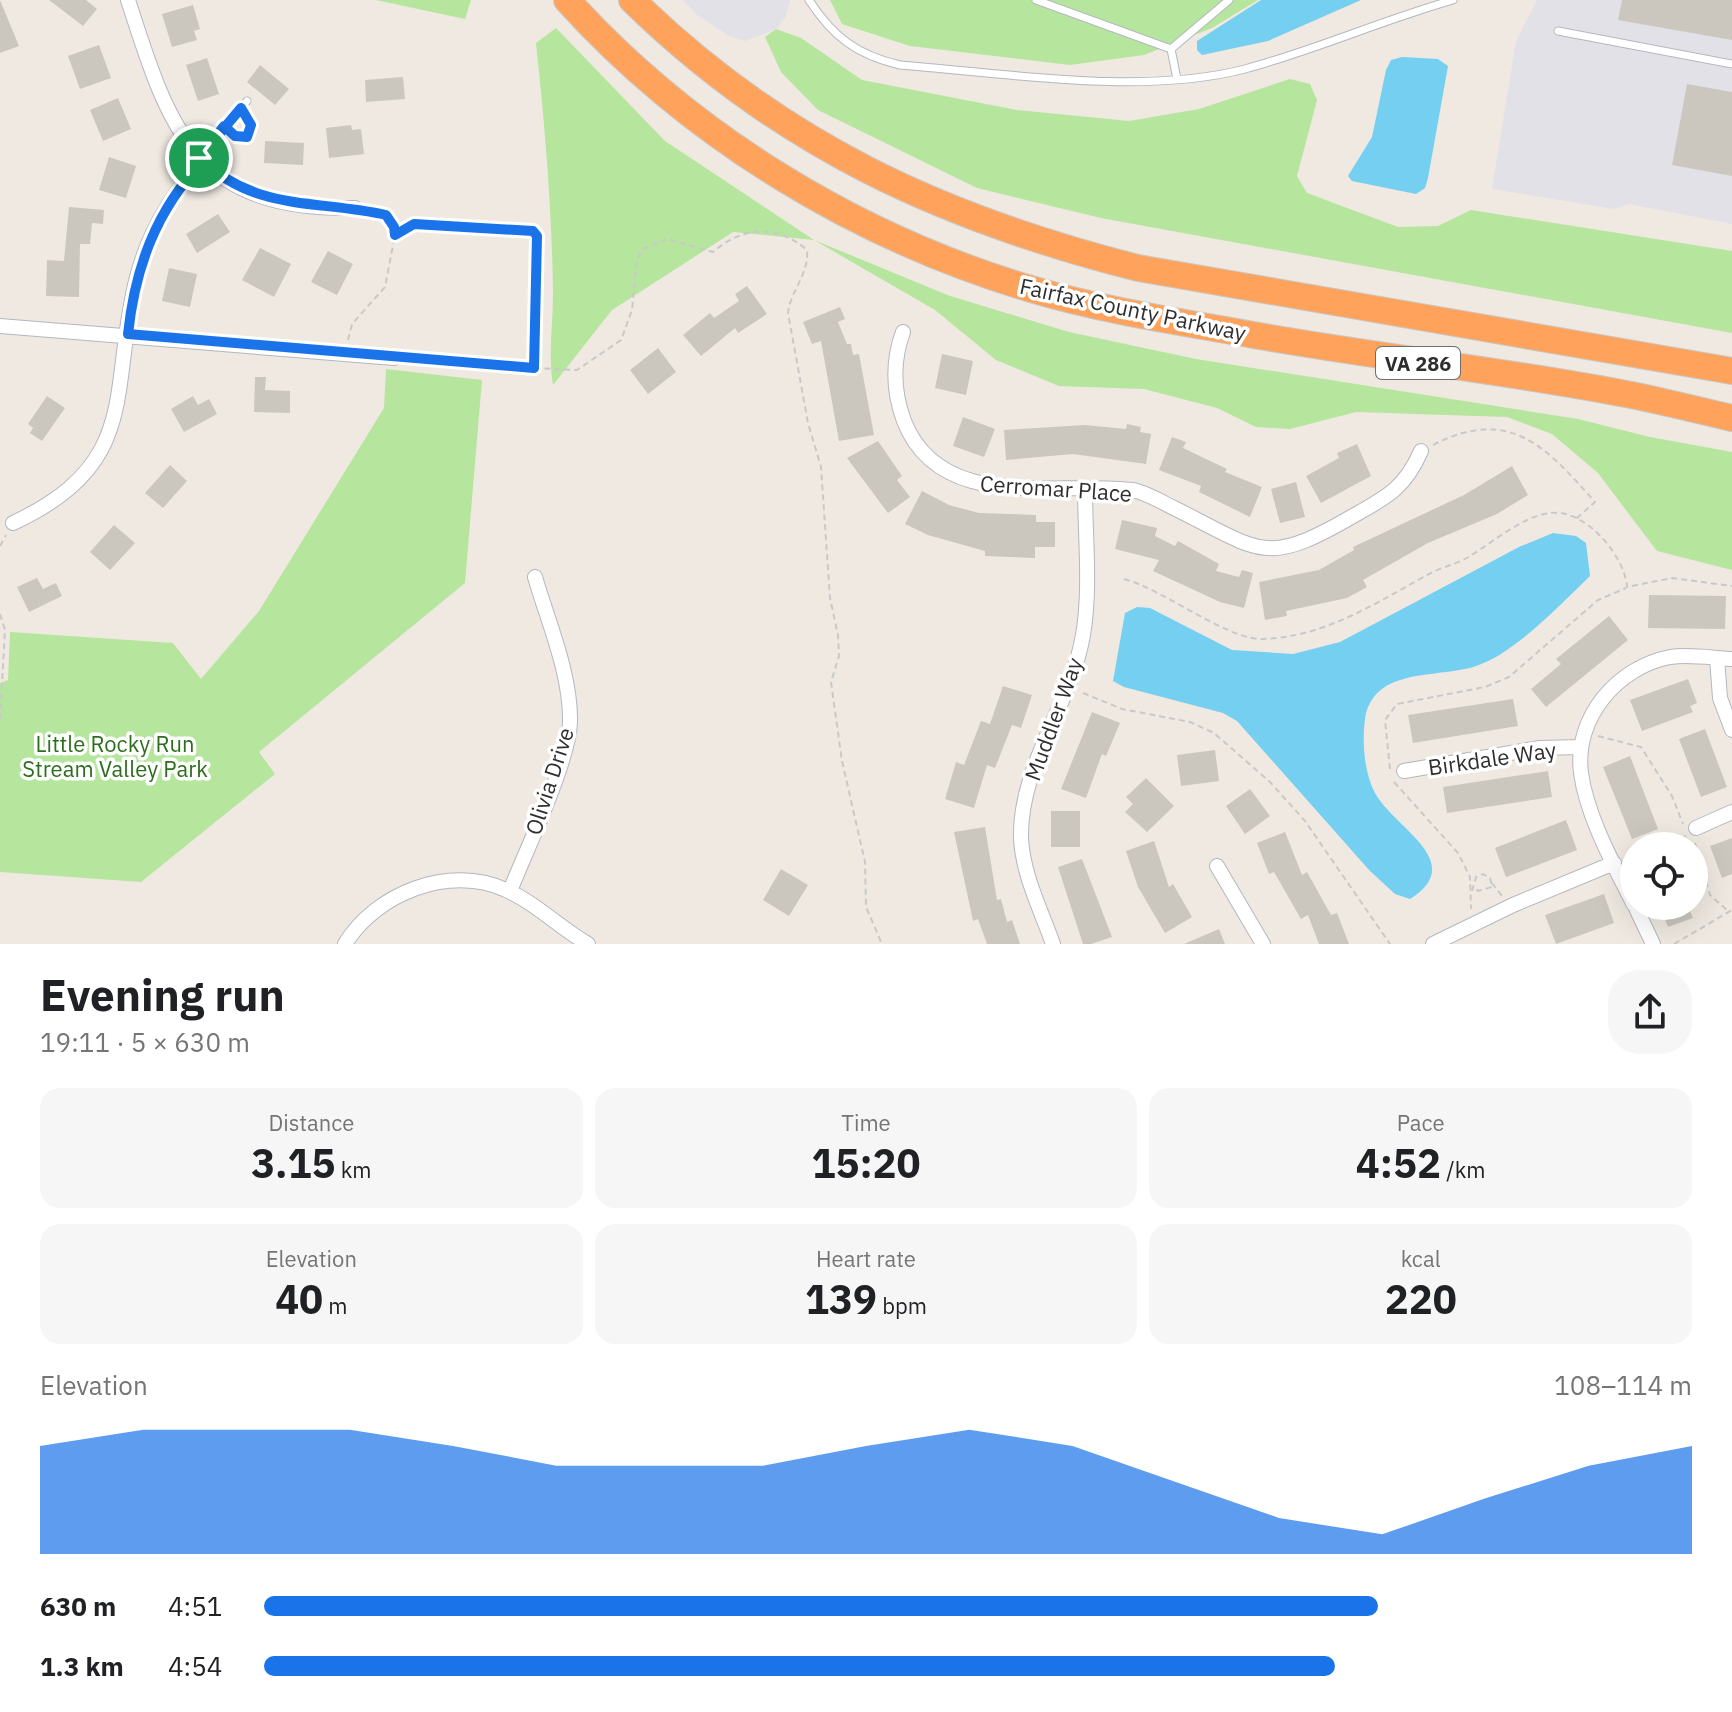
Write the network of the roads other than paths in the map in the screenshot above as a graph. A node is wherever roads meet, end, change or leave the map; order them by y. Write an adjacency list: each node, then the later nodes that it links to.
1 (128, 0): 15 (street)
2 (567, 0): 22 (highway, Fairfax County Parkway / VA 286)
3 (632, 0): 21 (highway, Fairfax County Parkway / VA 286)
4 (809, 0): 11 (lane)
5 (1036, 0): 9 (lane)
6 (1229, 0): 9 (lane)
7 (1447, 1): 11 (lane)
8 (1558, 31): 10 (lane)
9 (1171, 49): 11 (lane)
10 (1732, 64)
11 (1177, 79)
12 (247, 101): 13 (lane)
13 (241, 108): 14 (lane); 14 (lane)
14 (224, 126): 15 (lane)
15 (201, 160): 16 (street); 19 (street)
16 (355, 208)
17 (0, 326): 19 (street)
18 (903, 332): 24 (street, Cerromar Place)
19 (128, 334): 20 (street); 25 (street)
20 (394, 358)
21 (1732, 371)
22 (1732, 418)
23 (1421, 451): 24 (street, Cerromar Place)
24 (1085, 488): 40 (street, Muddler Way)
25 (13, 523)
26 (535, 577): 36 (street, Olivia Drive)
27 (1724, 658): 28 (street); 29 (street)
28 (1732, 730)
29 (1581, 747): 30 (street, Birkdale Way); 33 (street)
30 (1404, 771)
31 (1732, 812): 32 (street)
32 (1692, 832)
33 (1614, 863): 35 (street); 42 (street)
34 (1217, 866): 41 (street)
35 (1620, 876)
36 (510, 891): 38 (street); 39 (street)
37 (1641, 920): 43 (street)
38 (345, 944)
39 (588, 944)
40 (1053, 944)
41 (1263, 944)
42 (1433, 944)
43 (1653, 944)

